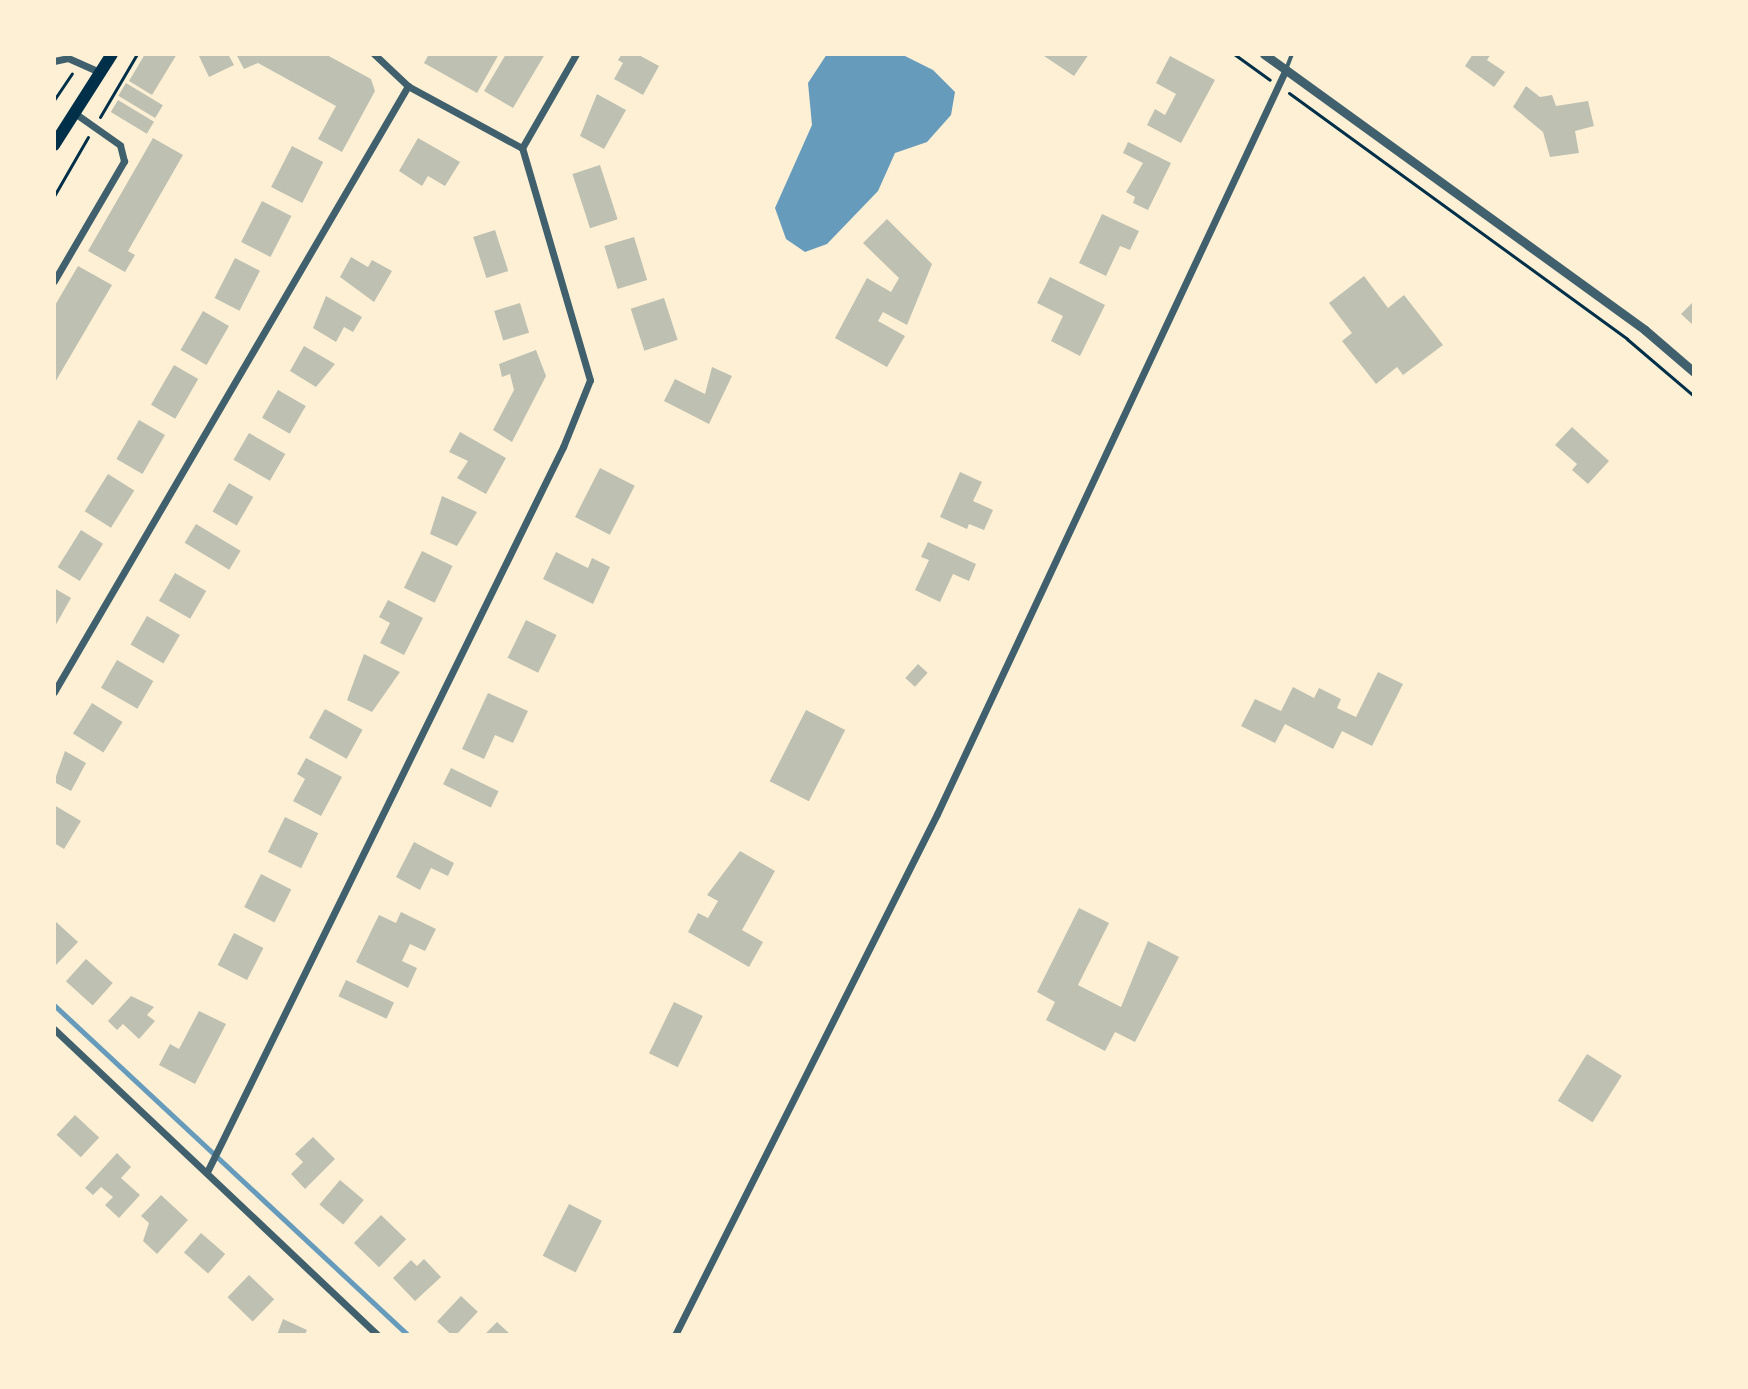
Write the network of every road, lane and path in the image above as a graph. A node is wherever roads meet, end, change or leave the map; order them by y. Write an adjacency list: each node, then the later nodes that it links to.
1 (112, 54): 10 (main road)
2 (374, 54): 11 (street)
3 (576, 54): 16 (street)
4 (1234, 54): 12 (path)
5 (1264, 54): 9 (street)
6 (1292, 54): 9 (lane)
7 (54, 61): 8 (street)
8 (80, 61): 10 (street); 13 (path)
9 (1286, 69): 12 (street); 18 (street)
10 (100, 72): 14 (main road)
11 (408, 86): 16 (street); 20 (street)
12 (1279, 86): 19 (path); 26 (street)
13 (54, 100)
14 (73, 112): 15 (main road); 17 (street)
15 (54, 145)
16 (522, 148): 22 (street)
17 (54, 281)
18 (1694, 372)
19 (1694, 396)
20 (54, 692)
21 (54, 1029): 22 (street)
22 (207, 1172): 23 (street)
23 (368, 1326): 24 (street); 25 (street)
24 (363, 1335)
25 (378, 1335)
26 (675, 1335)

